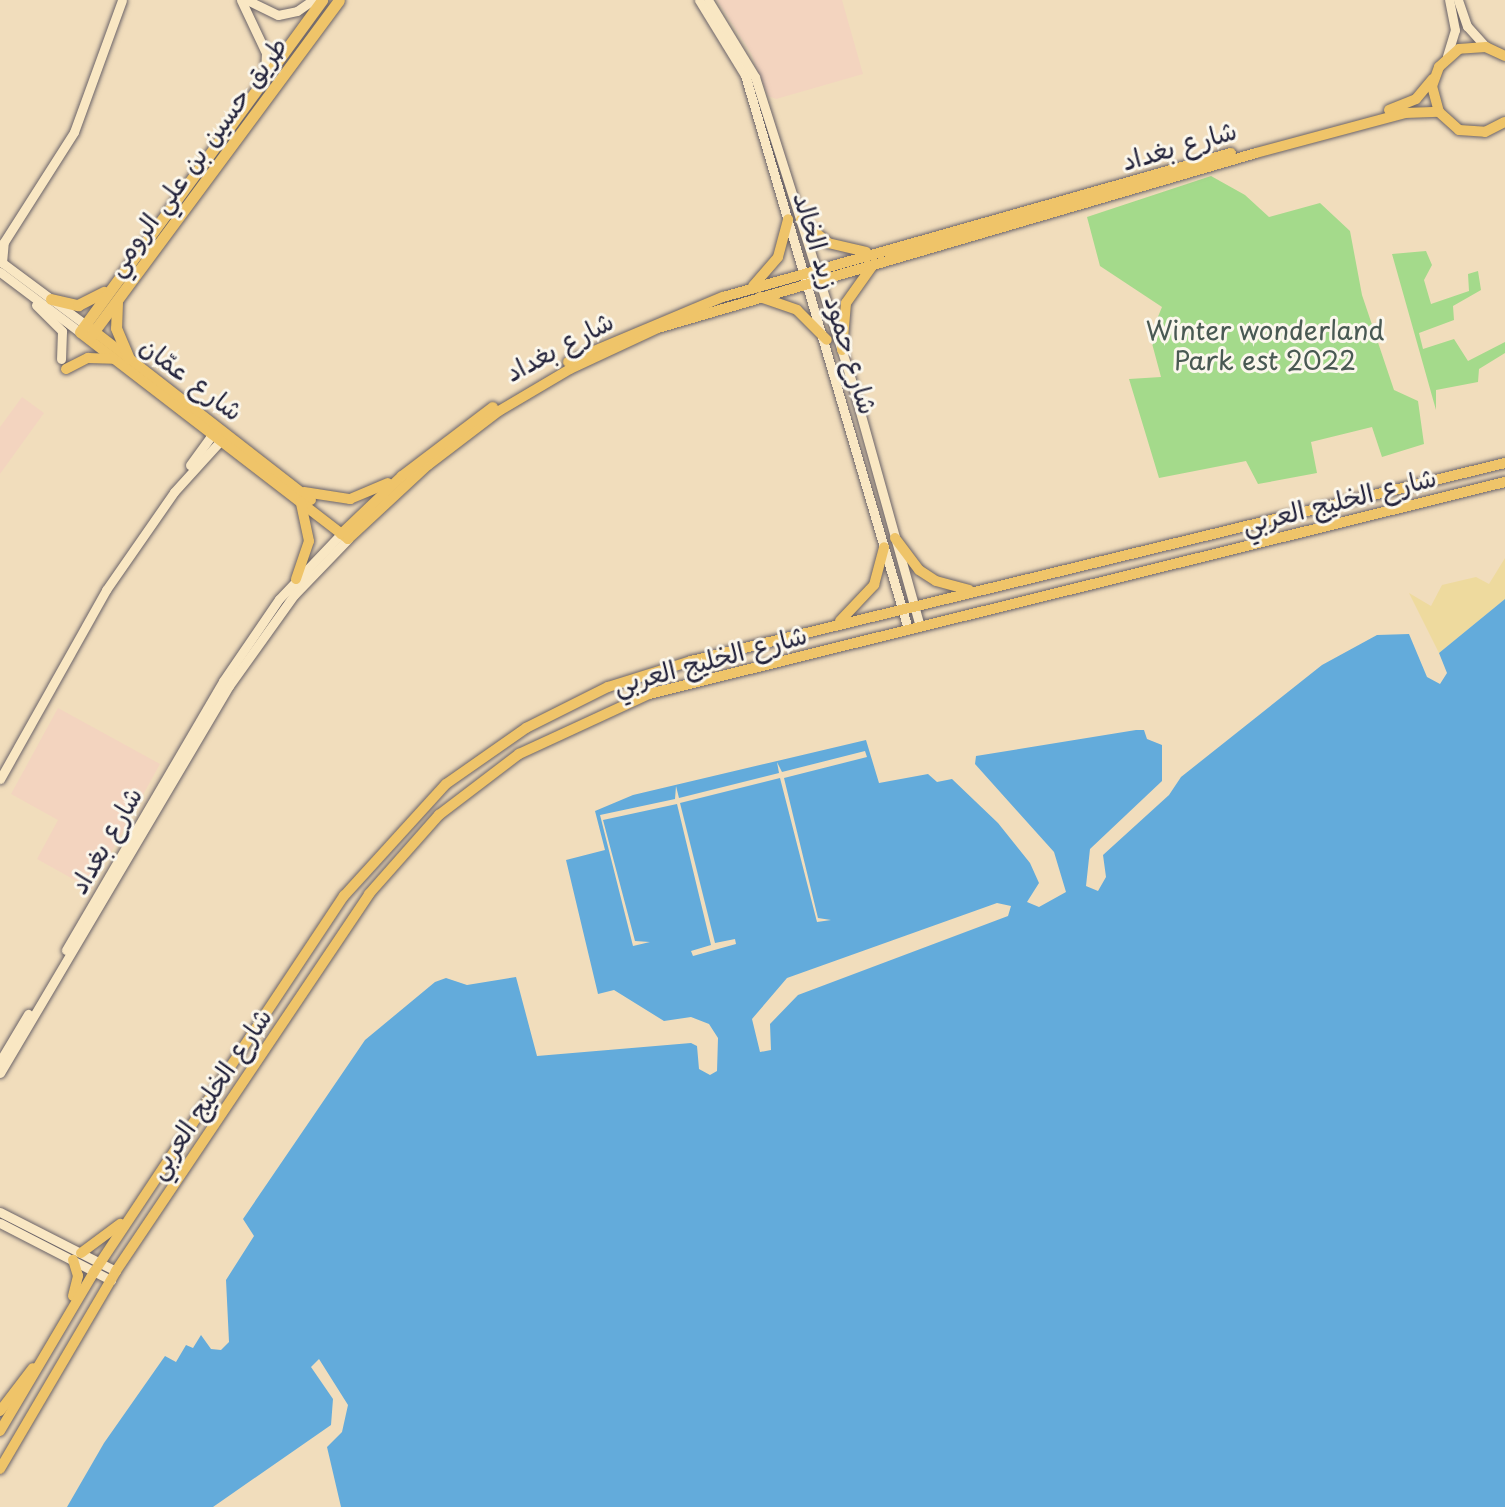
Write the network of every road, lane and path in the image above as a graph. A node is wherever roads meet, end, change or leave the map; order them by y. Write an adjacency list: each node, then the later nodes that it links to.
1 (122, 0): 23 (main road)
2 (241, 0): 15 (main road)
3 (247, 0): 4 (main road)
4 (313, 0)
5 (322, 0): 15 (highway, طريق حسين بن علي الرومي); 16 (highway)
6 (339, 0): 16 (highway, طريق حسين بن علي الرومي)
7 (699, 0): 21 (main road, شارع حمود زيد الخالد)
8 (708, 0): 22 (main road, شارع حمود زيد الخالد)
9 (1449, 0): 13 (main road)
10 (1458, 0): 11 (main road)
11 (1486, 47): 12 (main road); 13 (main road)
12 (1503, 54)
13 (1447, 56): 14 (main road, شارع بغداد)
14 (1433, 79): 18 (main road); 25 (main road, شارع بغداد)
15 (263, 80): 17 (highway, طريق حسين بن علي الرومي)
16 (271, 91): 20 (highway, طريق حسين بن علي الرومي)
17 (251, 96): 20 (highway); 24 (highway, طريق حسين بن علي الرومي)
18 (1439, 112): 19 (main road); 25 (main road, شارع بغداد)
19 (1505, 122)
20 (204, 182): 24 (highway, طريق حسين بن علي الرومي)
21 (788, 219): 28 (main road, شارع حمود زيد الخالد); 30 (main road)
22 (801, 220): 25 (main road); 27 (main road, شارع حمود زيد الخالد)
23 (2, 243): 26 (main road)
24 (147, 250): 29 (highway, طريق حسين بن علي الرومي); 32 (highway, طريق حسين بن علي الرومي)
25 (878, 257): 27 (main road, شارع بغداد); 36 (main road)
26 (1, 265): 31 (main road, شارع عمّان); 33 (main road, شارع عمّان)
27 (819, 274): 28 (main road, شارع بغداد); 36 (main road, شارع حمود زيد الخالد)
28 (807, 277): 30 (main road, شارع بغداد); 35 (main road, شارع حمود زيد الخالد)
29 (115, 285): 33 (highway); 34 (highway, طريق حسين بن علي الرومي)
30 (752, 293): 35 (main road); 42 (main road, شارع بغداد); 46 (main road, شارع بغداد)
31 (34, 297): 34 (main road, شارع عمّان); 38 (main road)
32 (119, 298): 34 (highway, طريق حسين بن علي الرومي); 37 (highway)
33 (51, 299): 34 (main road, شارع عمّان)
34 (87, 331): 37 (main road, شارع عمّان)
35 (827, 340): 48 (main road, شارع حمود زيد الخالد)
36 (842, 350): 47 (main road, شارع حمود زيد الخالد)
37 (125, 360): 38 (main road); 39 (main road, شارع عمّان); 45 (main road, شارع عمّان)
38 (64, 364)
39 (210, 428): 40 (main road, شارع عمّان); 44 (main road)
40 (223, 438): 44 (main road); 45 (main road, شارع عمّان)
41 (1505, 463): 50 (main road, شارع الخليج العربي)
42 (402, 476): 45 (main road); 46 (main road, شارع بغداد)
43 (1505, 482): 53 (main road, شارع الخليج العربي)
44 (174, 492): 56 (main road)
45 (301, 496): 46 (main road, شارع عمّان); 49 (main road)
46 (347, 534): 49 (main road, شارع بغداد); 60 (main road, شارع بغداد)
47 (895, 538): 50 (main road); 51 (main road, شارع حمود زيد الخالد)
48 (884, 547): 52 (main road, شارع حمود زيد الخالد); 54 (main road)
49 (296, 579): 59 (main road, شارع بغداد)
50 (975, 591): 51 (main road, شارع الخليج العربي)
51 (914, 606): 52 (main road, شارع الخليج العربي); 53 (main road, شارع حمود زيد الخالد)
52 (903, 609): 54 (main road, شارع الخليج العربي); 55 (main road, شارع حمود زيد الخالد)
53 (920, 626): 55 (main road, شارع الخليج العربي)
54 (832, 627): 57 (main road, شارع الخليج العربي)
55 (908, 629): 58 (main road, شارع الخليج العربي)
56 (0, 779)
57 (391, 840): 58 (main road); 62 (main road, شارع الخليج العربي)
58 (369, 894): 66 (main road, شارع الخليج العربي)
59 (0, 1061)
60 (0, 1073)
61 (0, 1212): 64 (main road)
62 (134, 1213): 64 (main road); 65 (main road, شارع الخليج العربي)
63 (0, 1223): 64 (main road)
64 (77, 1257): 65 (main road); 67 (main road)
65 (97, 1267): 66 (main road); 67 (main road, شارع الخليج العربي)
66 (114, 1276): 71 (main road, شارع الخليج العربي)
67 (71, 1310): 68 (main road, شارع الخليج العربي)
68 (38, 1365): 69 (main road); 70 (main road, شارع الخليج العربي)
69 (0, 1411)
70 (0, 1431)
71 (0, 1469)

